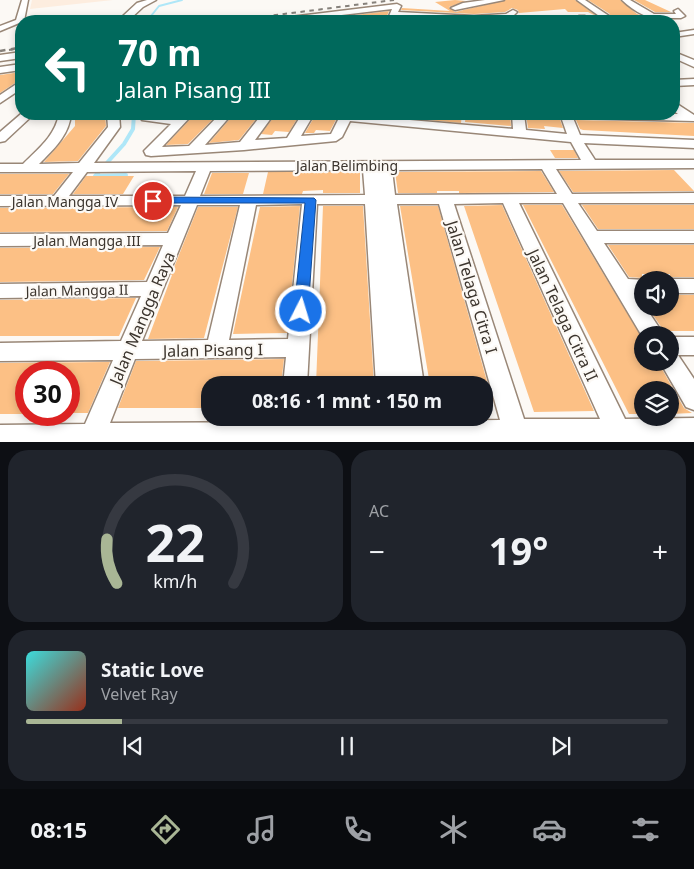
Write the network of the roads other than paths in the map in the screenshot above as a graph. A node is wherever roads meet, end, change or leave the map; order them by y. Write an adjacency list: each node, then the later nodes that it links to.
1 (25, 0): 11 (street)
2 (153, 0): 12 (street)
3 (501, 0): 7 (street)
4 (580, 0): 18 (street)
5 (626, 0): 19 (street)
6 (370, 8): 9 (street); 15 (street); 16 (street)
7 (454, 8)
8 (678, 11): 20 (street)
9 (343, 12): 13 (street); 14 (street)
10 (513, 12): 17 (street)
11 (21, 15)
12 (129, 15)
13 (329, 15)
14 (341, 15)
15 (366, 15)
16 (394, 15)
17 (509, 15)
18 (603, 15)
19 (650, 15)
20 (680, 16)
21 (15, 23): 22 (street)
22 (0, 29)
23 (15, 56): 24 (street)
24 (0, 58)
25 (680, 59): 26 (street)
26 (694, 66): 27 (street)
27 (680, 67)
28 (15, 68): 29 (street)
29 (0, 70)
30 (694, 82): 32 (street)
31 (15, 83): 33 (street)
32 (680, 83)
33 (0, 84)
34 (15, 87): 35 (street)
35 (0, 100)
36 (680, 110): 37 (street)
37 (680, 118)
38 (21, 120): 52 (street)
39 (64, 120): 65 (street)
40 (114, 120): 63 (street)
41 (181, 120): 57 (street)
42 (220, 120): 57 (street)
43 (264, 120): 56 (street)
44 (304, 120): 54 (street)
45 (344, 120): 54 (street)
46 (431, 120): 50 (street)
47 (468, 120): 50 (street)
48 (519, 120): 51 (street)
49 (568, 120): 53 (street)
50 (468, 129): 51 (street)
51 (520, 134): 53 (street)
52 (0, 138)
53 (576, 138): 55 (street); 59 (street)
54 (291, 142): 56 (street)
55 (694, 144)
56 (244, 146): 57 (street)
57 (193, 150)
58 (546, 164): 59 (street, Jalan Belimbing); 61 (street, Jalan Belimbing); 69 (street)
59 (590, 164): 60 (street, Jalan Belimbing)
60 (694, 164)
61 (377, 165): 62 (street, Jalan Belimbing); 73 (street)
62 (205, 166): 63 (street, Jalan Belimbing); 70 (street)
63 (84, 167): 65 (street, Jalan Belimbing); 75 (street)
64 (0, 168): 65 (street, Jalan Belimbing)
65 (26, 168)
66 (694, 198): 69 (street, Jalan Mangga IV)
67 (445, 199): 68 (street, Jalan Mangga IV); 73 (street, Jalan Mangga IV); 104 (street, Jalan Telaga Citra I)
68 (509, 199): 69 (street, Jalan Mangga IV); 100 (street, Jalan Telaga Citra II)
69 (568, 199): 76 (street)
70 (191, 200): 71 (street, Jalan Mangga IV); 75 (street, Jalan Mangga IV); 78 (street, Jalan Mangga Raya)
71 (250, 200): 72 (street, Jalan Mangga IV); 90 (street)
72 (310, 200): 73 (street, Jalan Mangga IV); 89 (street)
73 (381, 200): 95 (street); 96 (street)
74 (0, 201): 75 (street, Jalan Mangga IV)
75 (58, 201)
76 (592, 237): 77 (street); 80 (street)
77 (694, 238)
78 (175, 239): 79 (street, Jalan Mangga III); 84 (street, Jalan Mangga Raya)
79 (0, 240)
80 (623, 286): 81 (street); 86 (street)
81 (634, 286)
82 (679, 286): 83 (street)
83 (694, 286)
84 (154, 289): 85 (street, Jalan Mangga II); 91 (street, Jalan Mangga Raya)
85 (0, 291)
86 (647, 326)
87 (679, 346): 88 (street)
88 (694, 346)
89 (298, 348): 90 (street, Jalan Pisang I); 94 (street)
90 (216, 350): 91 (street, Jalan Pisang I)
91 (128, 351): 92 (street, Jalan Pisang I); 103 (street, Jalan Mangga Raya)
92 (0, 352)
93 (676, 371): 97 (street)
94 (296, 376)
95 (388, 376)
96 (410, 376)
97 (694, 399)
98 (292, 426): 102 (street); 103 (street)
99 (418, 430): 102 (street); 104 (street)
100 (618, 430): 101 (street); 104 (street)
101 (694, 430)
102 (391, 431)
103 (92, 436): 105 (street)
104 (517, 436)
105 (0, 437)

